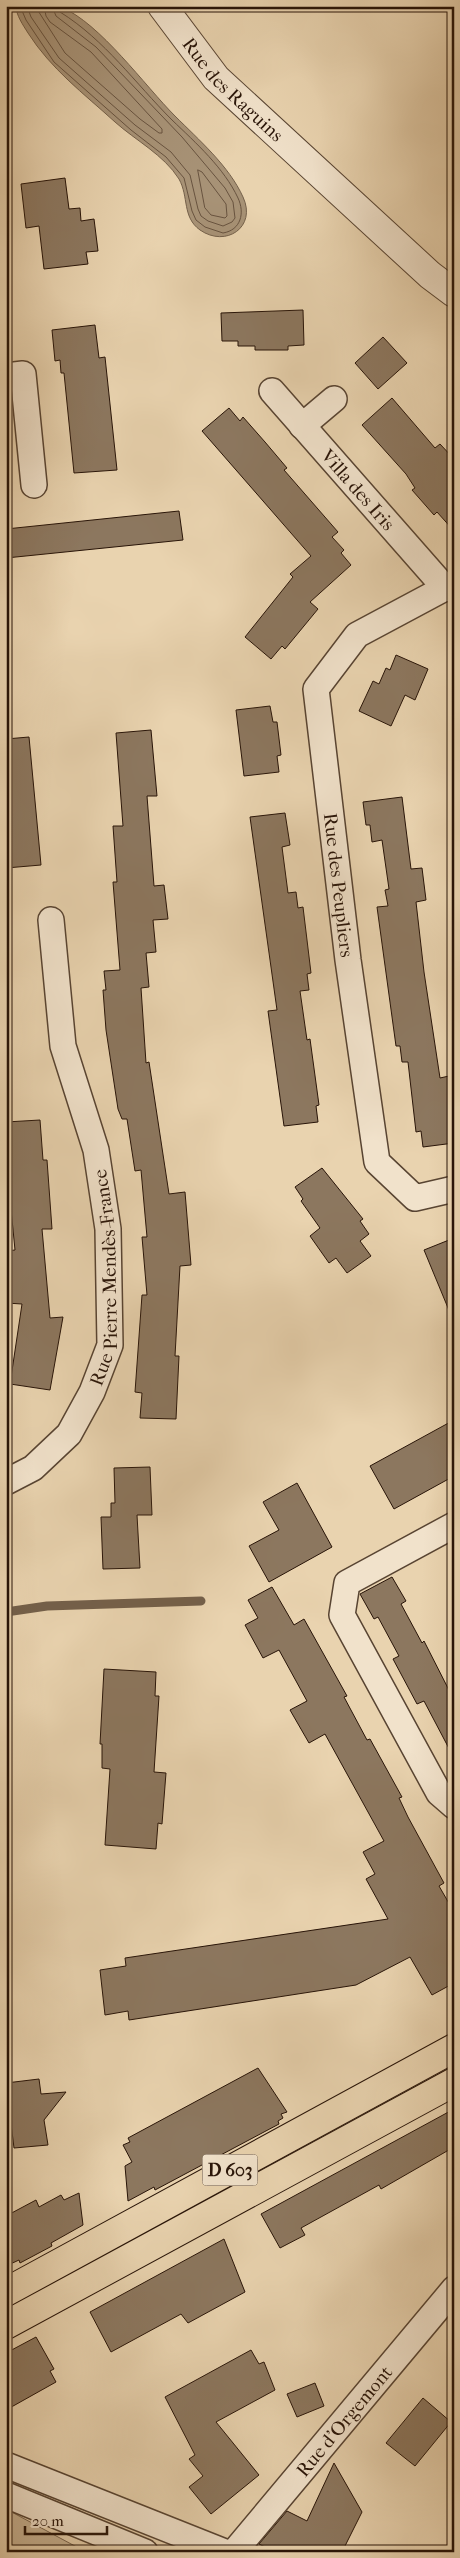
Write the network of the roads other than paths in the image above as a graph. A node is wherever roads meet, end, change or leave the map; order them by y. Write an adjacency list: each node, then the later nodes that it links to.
1 (162, 6): 2 (street, Rue des Raguins)
2 (454, 293)
3 (6, 376): 7 (street)
4 (272, 390): 6 (street, Villa des Iris)
5 (334, 399): 6 (street)
6 (302, 426): 8 (street, Villa des Iris)
7 (34, 485)
8 (449, 589): 10 (street, Rue des Peupliers)
9 (51, 920): 11 (street, Rue Pierre Mendès-France)
10 (454, 1189)
11 (6, 1482)
12 (454, 1525): 13 (street)
13 (454, 1806)
14 (454, 2048): 17 (main road, D 603)
15 (454, 2082): 18 (main road, D 603)
16 (454, 2289): 23 (street, Rue d'Orgemont)
17 (6, 2292)
18 (6, 2325)
19 (6, 2465): 22 (street)
20 (6, 2495): 21 (street)
21 (145, 2552)
22 (225, 2552)
23 (234, 2552)

